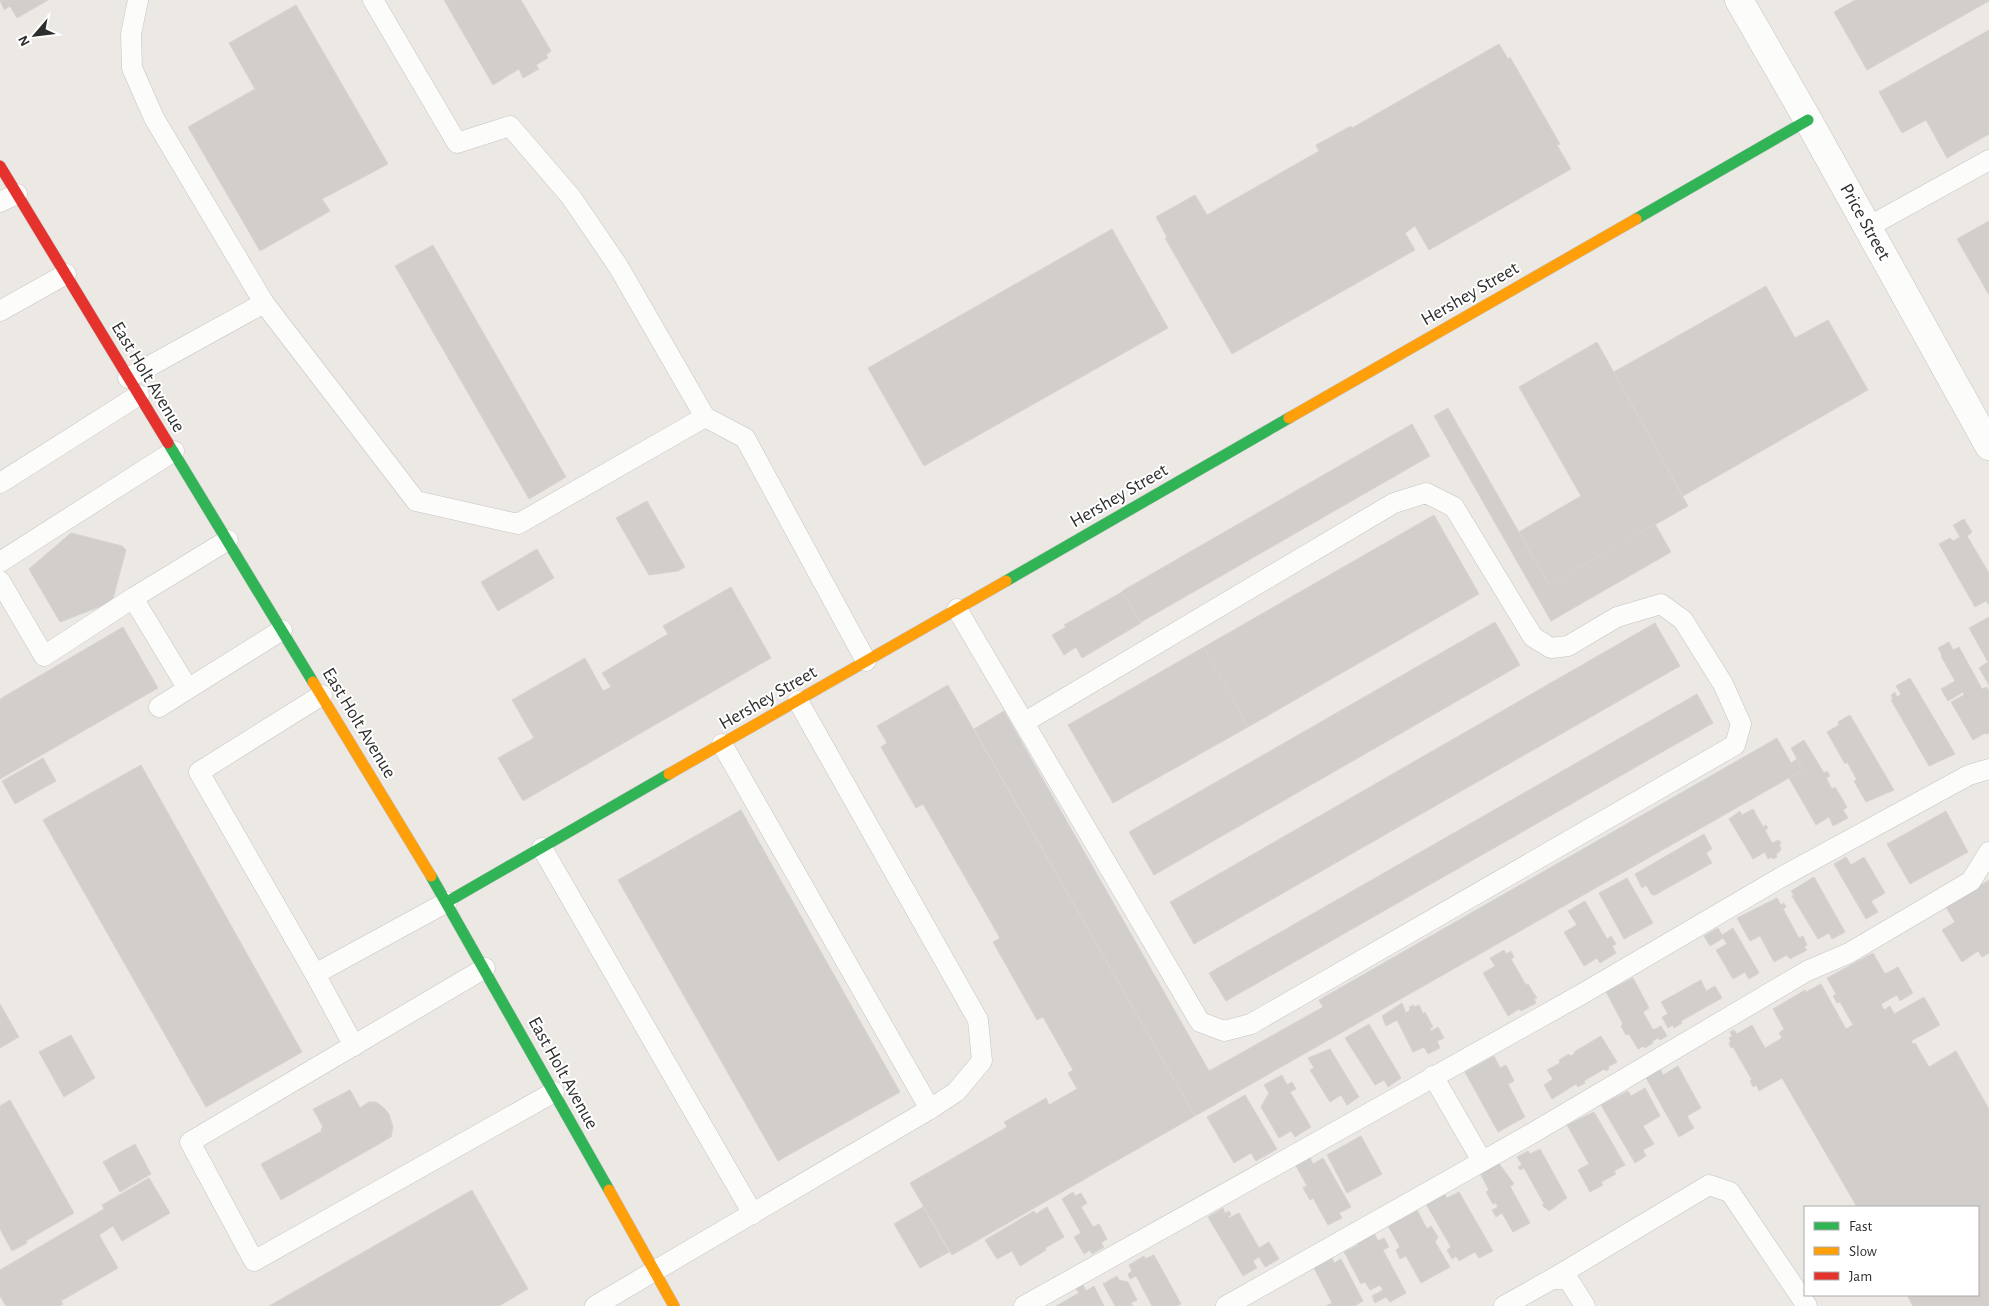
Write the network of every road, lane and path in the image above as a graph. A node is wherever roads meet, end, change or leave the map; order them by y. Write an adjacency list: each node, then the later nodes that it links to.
1 (138, 0): 10 (lane)
2 (373, 0): 14 (lane)
3 (1739, 0): 4 (street, Price Street)
4 (1808, 120): 8 (street, Price Street); 22 (street, Hershey Street)
5 (1989, 160): 8 (lane)
6 (0, 166): 7 (street, East Holt Avenue)
7 (8, 198): 9 (street, East Holt Avenue)
8 (1868, 228): 15 (street, Price Street)
9 (66, 274): 11 (lane); 12 (street, East Holt Avenue)
10 (264, 303): 12 (lane); 14 (lane)
11 (0, 311)
12 (128, 378): 13 (street, East Holt Avenue)
13 (139, 395): 16 (street, East Holt Avenue); 17 (lane)
14 (705, 417): 24 (lane)
15 (1989, 446)
16 (174, 451): 18 (street, East Holt Avenue); 19 (lane)
17 (0, 483)
18 (228, 540): 21 (lane); 23 (street, East Holt Avenue)
19 (0, 562)
20 (0, 581): 21 (lane)
21 (125, 603): 25 (lane)
22 (957, 609): 24 (street, Hershey Street); 29 (lane)
23 (282, 630): 25 (lane); 26 (street, East Holt Avenue)
24 (866, 661): 27 (street, Hershey Street)
25 (188, 689): 28 (lane)
26 (322, 696): 34 (street, East Holt Avenue); 36 (lane)
27 (798, 701): 30 (street, Hershey Street); 40 (lane)
28 (159, 707)
29 (1025, 722): 29 (lane)
30 (722, 744): 32 (street, Hershey Street); 40 (lane)
31 (1989, 770): 38 (lane)
32 (542, 848): 34 (street, Hershey Street); 42 (lane)
33 (1989, 852): 41 (lane)
34 (447, 902): 35 (street, East Holt Avenue); 36 (lane)
35 (485, 968): 37 (lane); 39 (street, East Holt Avenue)
36 (315, 974): 37 (lane)
37 (354, 1046): 39 (lane)
38 (1433, 1076): 41 (lane); 47 (lane)
39 (554, 1092): 43 (street, East Holt Avenue)
40 (930, 1109): 42 (lane)
41 (1482, 1161): 48 (lane)
42 (753, 1214): 43 (lane)
43 (655, 1272): 45 (lane); 46 (street, East Holt Avenue)
44 (1552, 1279): 49 (lane); 50 (lane); 51 (lane)
45 (594, 1306)
46 (674, 1306)
47 (1024, 1306)
48 (1226, 1306)
49 (1504, 1306)
50 (1585, 1306)
51 (1807, 1306)

